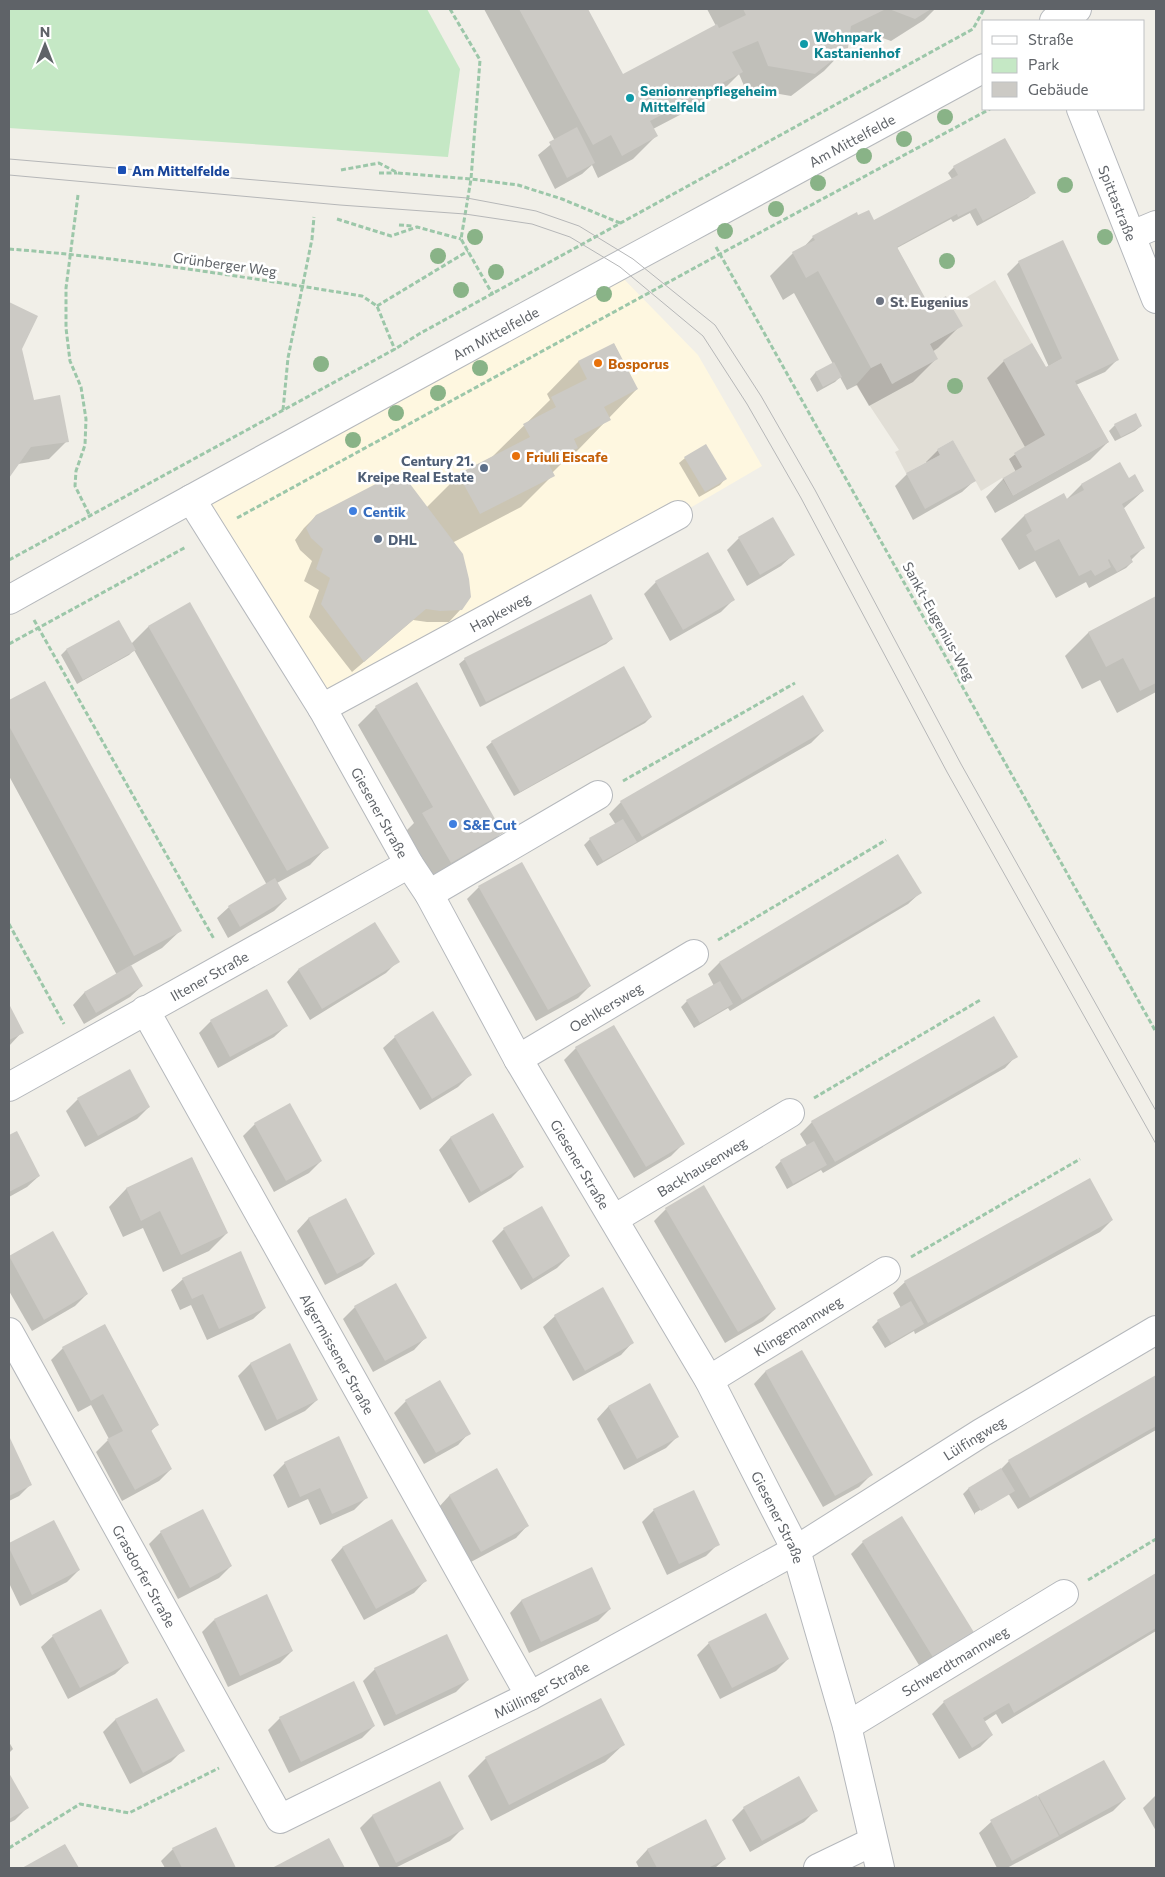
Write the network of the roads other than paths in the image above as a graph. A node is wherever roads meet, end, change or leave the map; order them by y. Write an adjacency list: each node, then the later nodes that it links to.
1 (1077, 9): 2 (street)
2 (1056, 20)
3 (982, 69): 7 (street, Am Mittelfelde)
4 (1082, 110): 5 (street, Spittastraße)
5 (1144, 230): 6 (street, Spittastraße)
6 (1156, 299)
7 (191, 499): 9 (street, Am Mittelfelde); 10 (street, Giesener Straße)
8 (678, 515): 10 (street, Hapkeweg)
9 (14, 597)
10 (322, 708): 12 (street, Giesener Straße)
11 (598, 795): 13 (street)
12 (409, 864): 13 (street, Giesener Straße); 15 (street, Iltener Straße)
13 (428, 894): 16 (street, Giesener Straße)
14 (694, 954): 16 (street, Oehlkersweg)
15 (145, 1010): 17 (street, Iltener Straße); 26 (street, Algermissener Straße)
16 (518, 1059): 19 (street, Giesener Straße)
17 (9, 1087)
18 (790, 1113): 19 (street, Backhausenweg)
19 (614, 1220): 23 (street, Giesener Straße)
20 (886, 1271): 23 (street, Klingemannweg)
21 (1156, 1330): 24 (street, Lülfingweg)
22 (9, 1332): 28 (street, Grasdorfer Straße)
23 (709, 1380): 24 (street, Giesener Straße)
24 (796, 1550): 26 (street, Müllinger Straße); 27 (street, Giesener Straße)
25 (1064, 1594): 27 (street, Schwerdtmannweg)
26 (530, 1696): 28 (street, Müllinger Straße)
27 (847, 1726): 29 (street, Giesener Straße)
28 (280, 1819)
29 (872, 1842): 30 (street); 31 (street, Giesener Straße)
30 (818, 1868)
31 (880, 1868)

